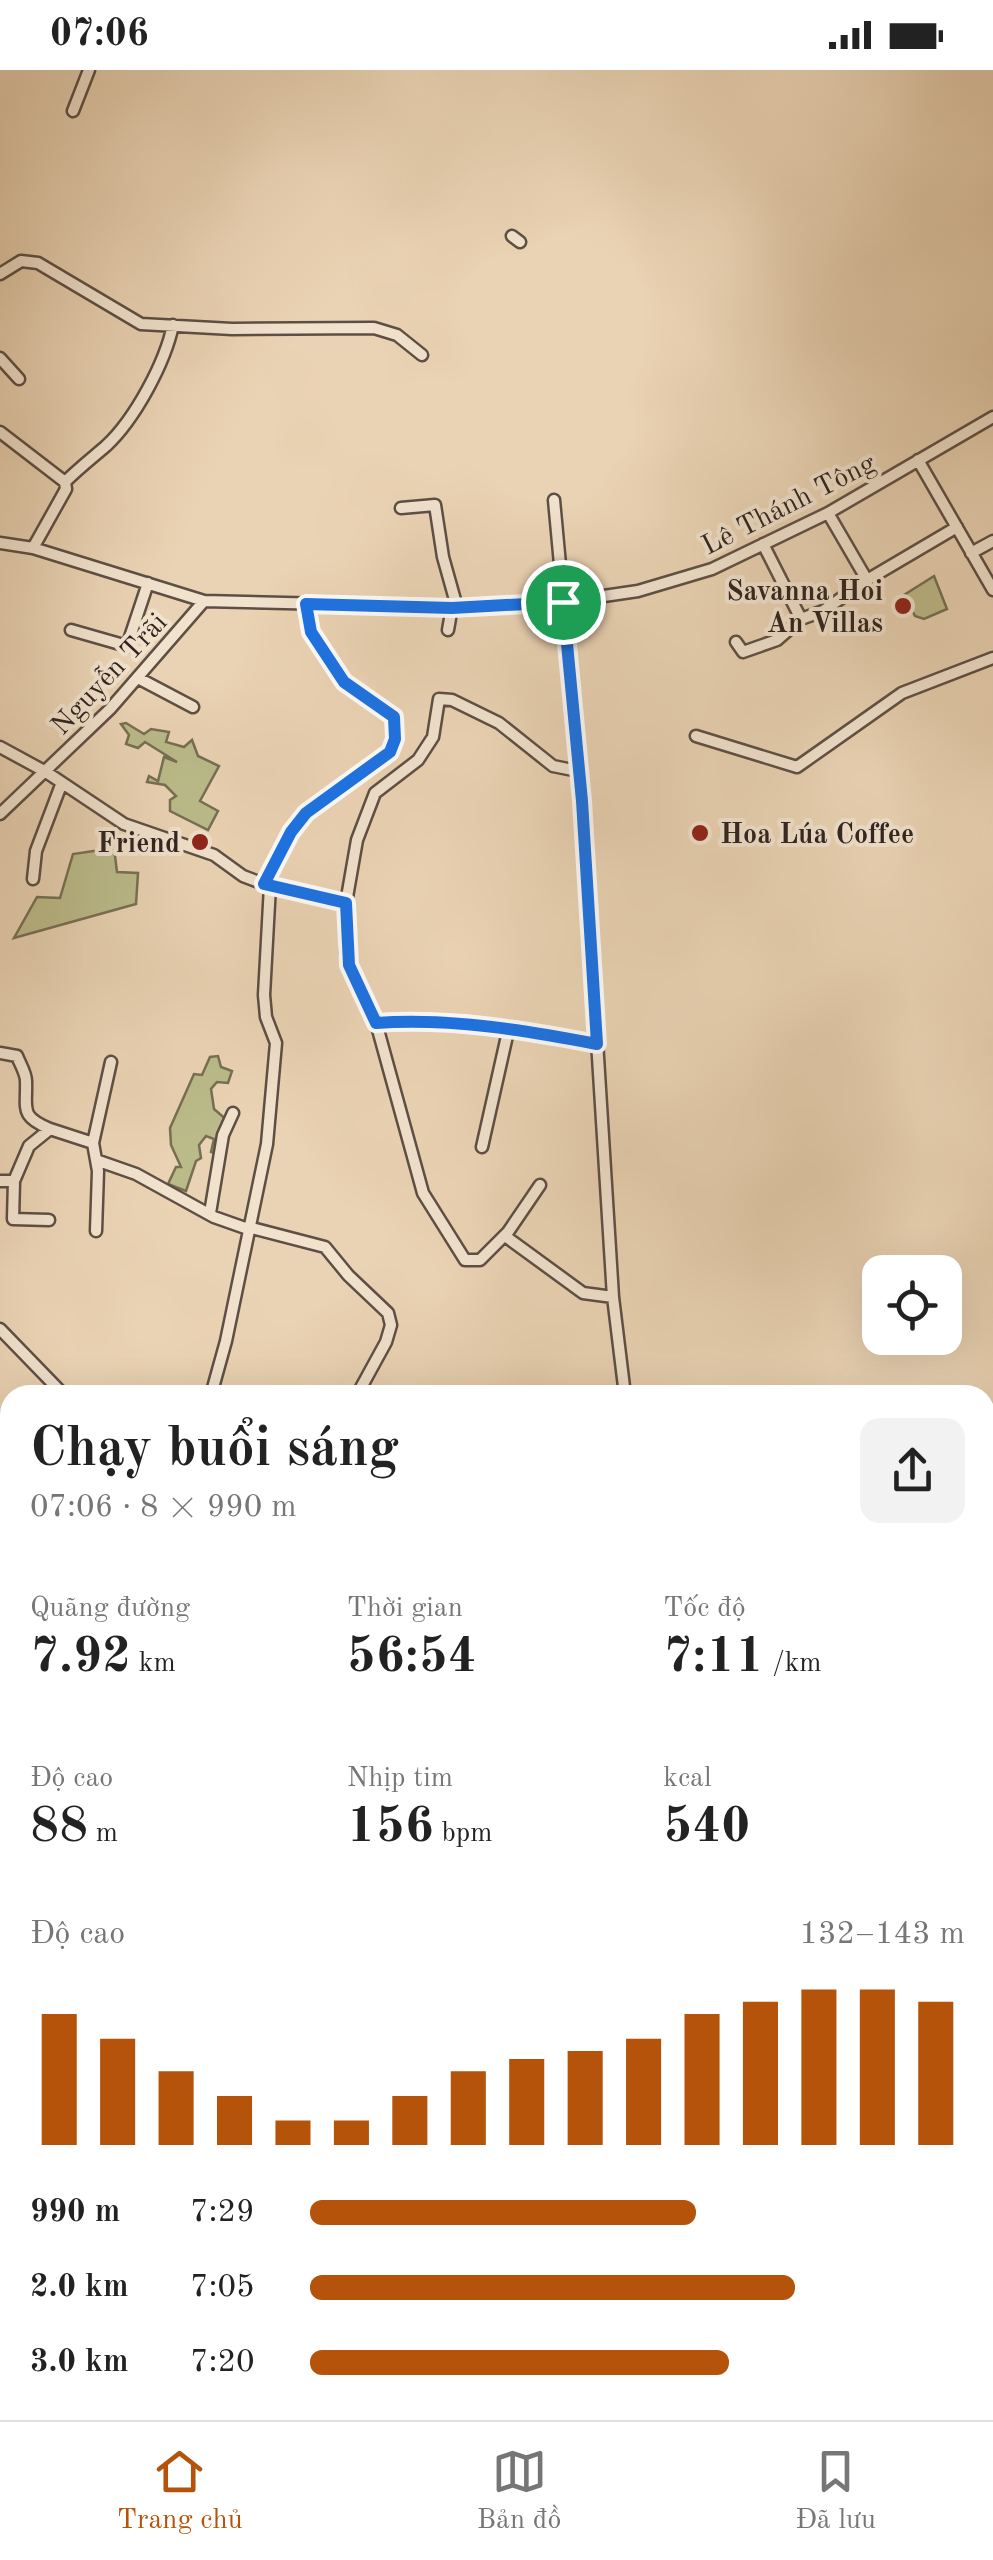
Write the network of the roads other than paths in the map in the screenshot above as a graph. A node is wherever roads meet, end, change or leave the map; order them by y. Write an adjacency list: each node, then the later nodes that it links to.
1 (89, 70): 2 (street)
2 (72, 111)
3 (0, 274): 4 (street)
4 (173, 324): 5 (street); 11 (street)
5 (418, 351)
6 (0, 358): 7 (street)
7 (19, 379)
8 (993, 417): 10 (street, Lê Thánh Tông)
9 (0, 432): 11 (street)
10 (918, 460): 14 (street, Lê Thánh Tông); 15 (street)
11 (65, 482): 19 (street)
12 (554, 500): 25 (street)
13 (400, 508): 27 (street)
14 (828, 513): 18 (street, Lê Thánh Tông); 21 (street)
15 (956, 527): 20 (street); 21 (street)
16 (993, 541): 20 (street)
17 (0, 543): 19 (street, Lê Thánh Tông)
18 (763, 544): 25 (street, Lê Thánh Tông); 28 (street)
19 (33, 548): 22 (street, Lê Thánh Tông)
20 (971, 552): 23 (street)
21 (868, 580): 28 (street)
22 (148, 582): 24 (street, Lê Thánh Tông); 29 (street)
23 (992, 588)
24 (204, 602): 26 (street, Lê Thánh Tông); 33 (street, Nguyễn Trãi)
25 (563, 602): 27 (street, Lê Thánh Tông); 37 (street)
26 (306, 604): 27 (street, Lê Thánh Tông); 42 (street)
27 (454, 607): 30 (street)
28 (801, 619): 31 (street)
29 (71, 630)
30 (448, 630)
31 (736, 642)
32 (993, 658): 35 (street)
33 (138, 678): 34 (street); 38 (street, Nguyễn Trãi)
34 (194, 707)
35 (696, 736)
36 (0, 747): 38 (street)
37 (578, 771): 43 (street); 46 (street)
38 (46, 772): 39 (street); 40 (street, Nguyễn Trãi)
39 (60, 785): 41 (street); 42 (street)
40 (0, 814)
41 (33, 879)
42 (267, 885): 43 (street); 59 (street)
43 (346, 903): 44 (street)
44 (376, 1023): 45 (street); 61 (street)
45 (509, 1027): 46 (street); 52 (street)
46 (597, 1044): 62 (street)
47 (0, 1053): 50 (street)
48 (112, 1062): 51 (street)
49 (233, 1112): 57 (street)
50 (50, 1129): 51 (street); 55 (street)
51 (94, 1143): 53 (street)
52 (482, 1147)
53 (96, 1160): 57 (street); 60 (street)
54 (0, 1181): 55 (street)
55 (14, 1181): 58 (street)
56 (540, 1184): 61 (street)
57 (210, 1212): 59 (street)
58 (50, 1220)
59 (248, 1228): 65 (street); 66 (street)
60 (96, 1231)
61 (505, 1236): 62 (street)
62 (613, 1297): 67 (street)
63 (0, 1329): 64 (street)
64 (54, 1385)
65 (213, 1385)
66 (362, 1385)
67 (624, 1385)

